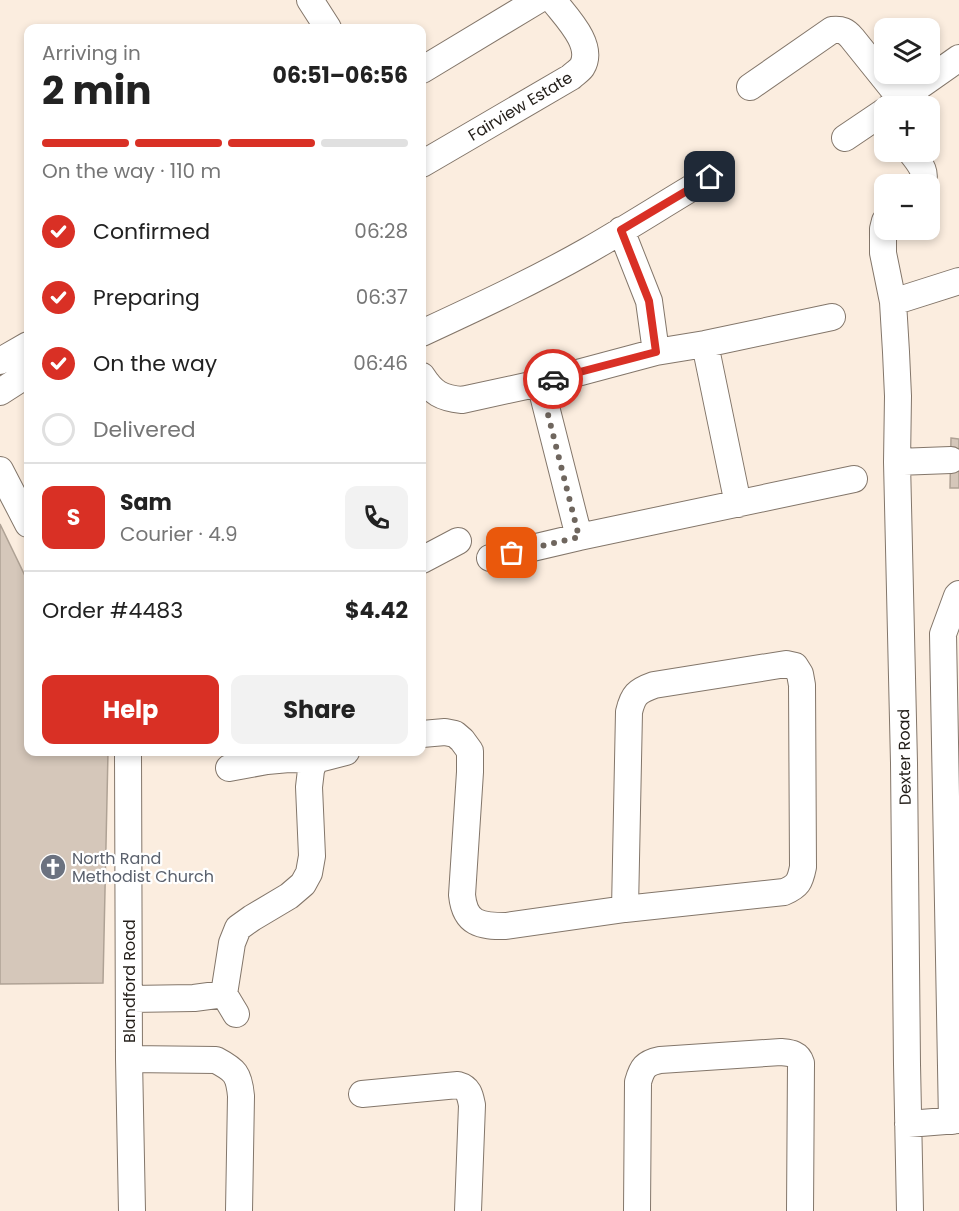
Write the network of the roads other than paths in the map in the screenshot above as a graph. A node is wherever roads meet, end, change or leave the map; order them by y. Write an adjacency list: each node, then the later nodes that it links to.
1 (310, 0): 4 (street)
2 (538, 0): 6 (street)
3 (553, 0): 12 (street, Fairview Estate)
4 (325, 24)
5 (959, 58): 9 (street)
6 (426, 68)
7 (750, 87): 8 (street)
8 (882, 96)
9 (907, 96)
10 (874, 119): 11 (street)
11 (845, 138)
12 (426, 162)
13 (710, 177): 14 (street)
14 (621, 230): 19 (street); 22 (street)
15 (883, 240): 17 (street, Dexter Road)
16 (959, 281): 17 (street)
17 (892, 302): 29 (street, Dexter Road)
18 (832, 317): 20 (street)
19 (426, 331)
20 (705, 344): 22 (street); 32 (street)
21 (24, 347): 23 (street)
22 (656, 352): 26 (street)
23 (0, 361)
24 (24, 377): 27 (street)
25 (426, 381): 26 (street)
26 (540, 383): 34 (street)
27 (0, 392)
28 (951, 460): 29 (street)
29 (897, 462): 49 (street, Dexter Road)
30 (0, 470): 33 (street)
31 (854, 479): 32 (street)
32 (738, 504): 34 (street)
33 (24, 512)
34 (579, 537): 37 (street)
35 (458, 541): 36 (street)
36 (426, 558)
37 (490, 558)
38 (959, 594): 48 (street)
39 (426, 734): 44 (street)
40 (128, 756): 45 (street, Blandford Road)
41 (330, 756): 42 (street)
42 (315, 760): 43 (street); 45 (street)
43 (229, 768)
44 (625, 909): 44 (street)
45 (130, 999): 46 (street, Blandford Road)
46 (129, 1059): 50 (street, Blandford Road); 51 (street)
47 (362, 1094): 52 (street)
48 (956, 1120): 49 (street)
49 (908, 1124): 55 (street, Dexter Road)
50 (132, 1211)
51 (238, 1211)
52 (468, 1211)
53 (637, 1211): 54 (street)
54 (800, 1211)
55 (910, 1211)

